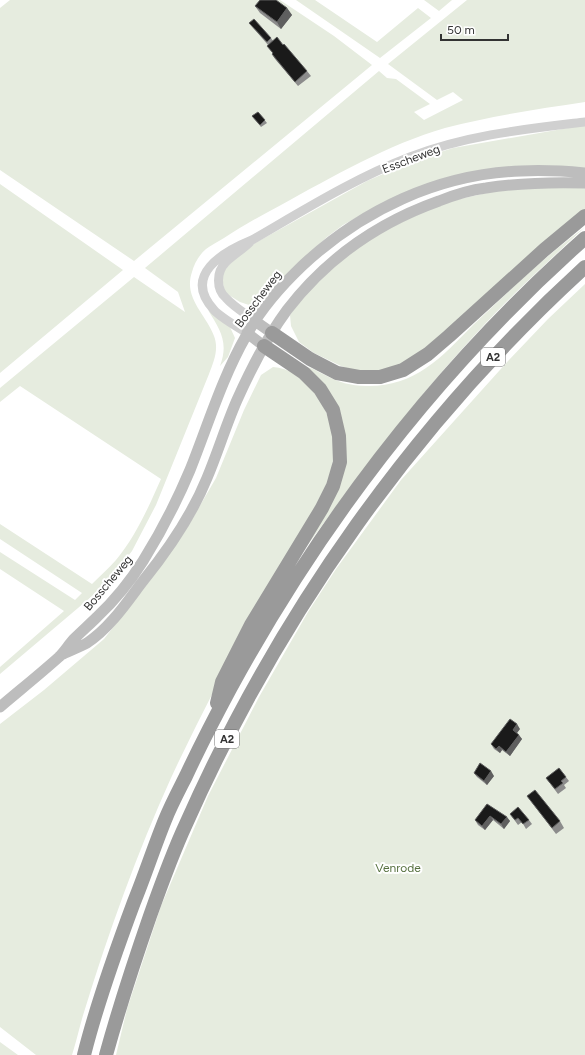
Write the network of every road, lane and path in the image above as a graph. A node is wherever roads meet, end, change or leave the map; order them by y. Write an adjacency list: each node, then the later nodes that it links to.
1 (585, 122): 6 (street, Esscheweg)
2 (585, 173): 8 (main road, Bosscheweg)
3 (585, 183): 10 (main road, Bosscheweg)
4 (585, 216): 10 (highway)
5 (585, 238): 14 (highway, A2)
6 (252, 240): 8 (street, Esscheweg); 9 (street, Esscheweg)
7 (585, 267): 16 (highway, A2)
8 (255, 321): 9 (main road, Bosscheweg); 10 (main road)
9 (247, 333): 11 (main road); 12 (main road, Bosscheweg)
10 (272, 333): 11 (main road, Bosscheweg)
11 (264, 346): 12 (main road, Bosscheweg); 14 (highway, A2)
12 (61, 655): 13 (main road, Bosscheweg)
13 (0, 707)
14 (212, 722): 15 (highway, A2)
15 (84, 1055)
16 (106, 1055)

